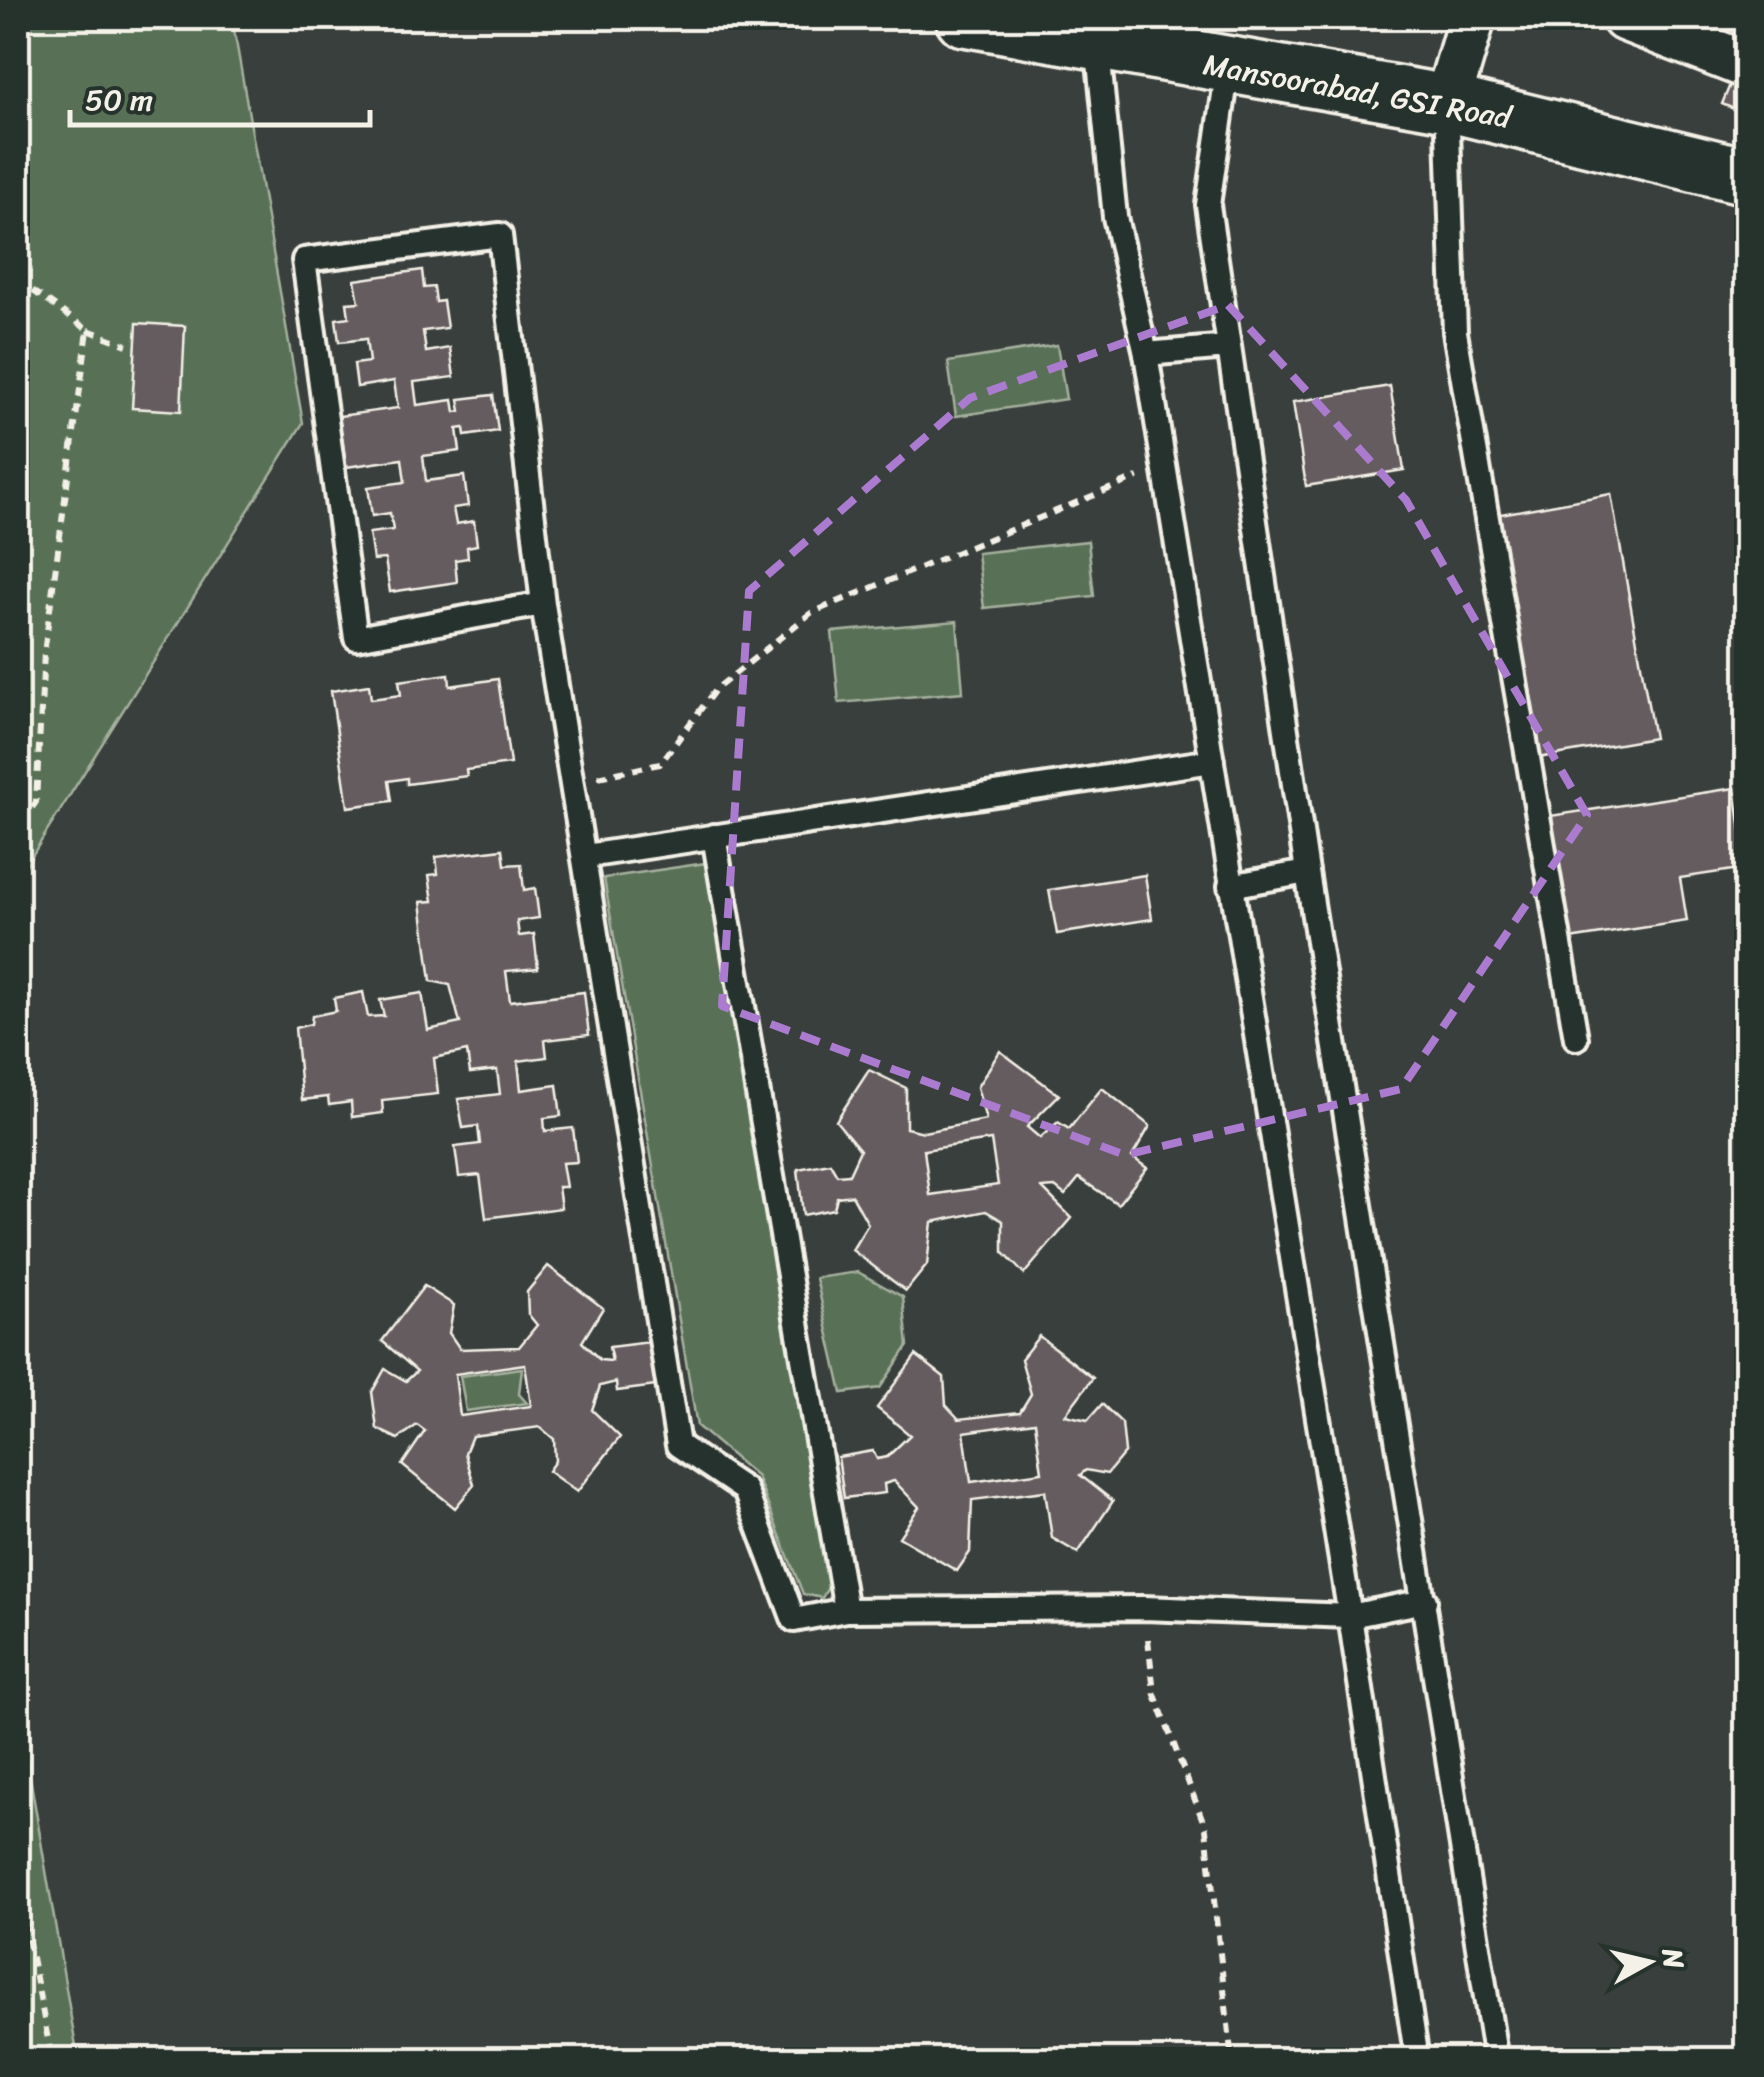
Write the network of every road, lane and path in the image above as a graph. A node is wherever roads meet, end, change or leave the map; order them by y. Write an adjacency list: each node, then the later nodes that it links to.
1 (964, 18): 4 (street, Mansoorabad, GSI Road)
2 (1472, 18): 7 (street)
3 (1625, 18): 5 (street)
4 (1097, 42): 6 (street, Mansoorabad, GSI Road); 13 (lane)
5 (1746, 65)
6 (1228, 67): 7 (street, Mansoorabad, GSI Road); 12 (lane)
7 (1448, 103): 8 (street, Mansoorabad, GSI Road); 23 (lane)
8 (1746, 176)
9 (18, 280): 10 (path)
10 (88, 330): 11 (path); 18 (path)
11 (127, 345)
12 (1228, 347): 13 (lane); 21 (lane)
13 (1146, 354): 14 (lane)
14 (1162, 467): 16 (lane); 17 (path)
15 (543, 604): 15 (lane); 17 (lane)
16 (1212, 761): 19 (lane); 22 (lane)
17 (573, 782): 20 (lane)
18 (18, 828)
19 (714, 836): 20 (lane); 26 (lane)
20 (586, 856): 26 (lane)
21 (1308, 872): 22 (lane); 24 (lane)
22 (1230, 886): 27 (lane)
23 (1576, 1038)
24 (1425, 1600): 27 (lane); 32 (lane)
25 (1144, 1608): 26 (lane); 27 (lane); 30 (path)
26 (846, 1610)
27 (1350, 1616): 31 (lane)
28 (18, 1886): 29 (path)
29 (52, 2060)
30 (1232, 2060)
31 (1416, 2060)
32 (1496, 2060)

